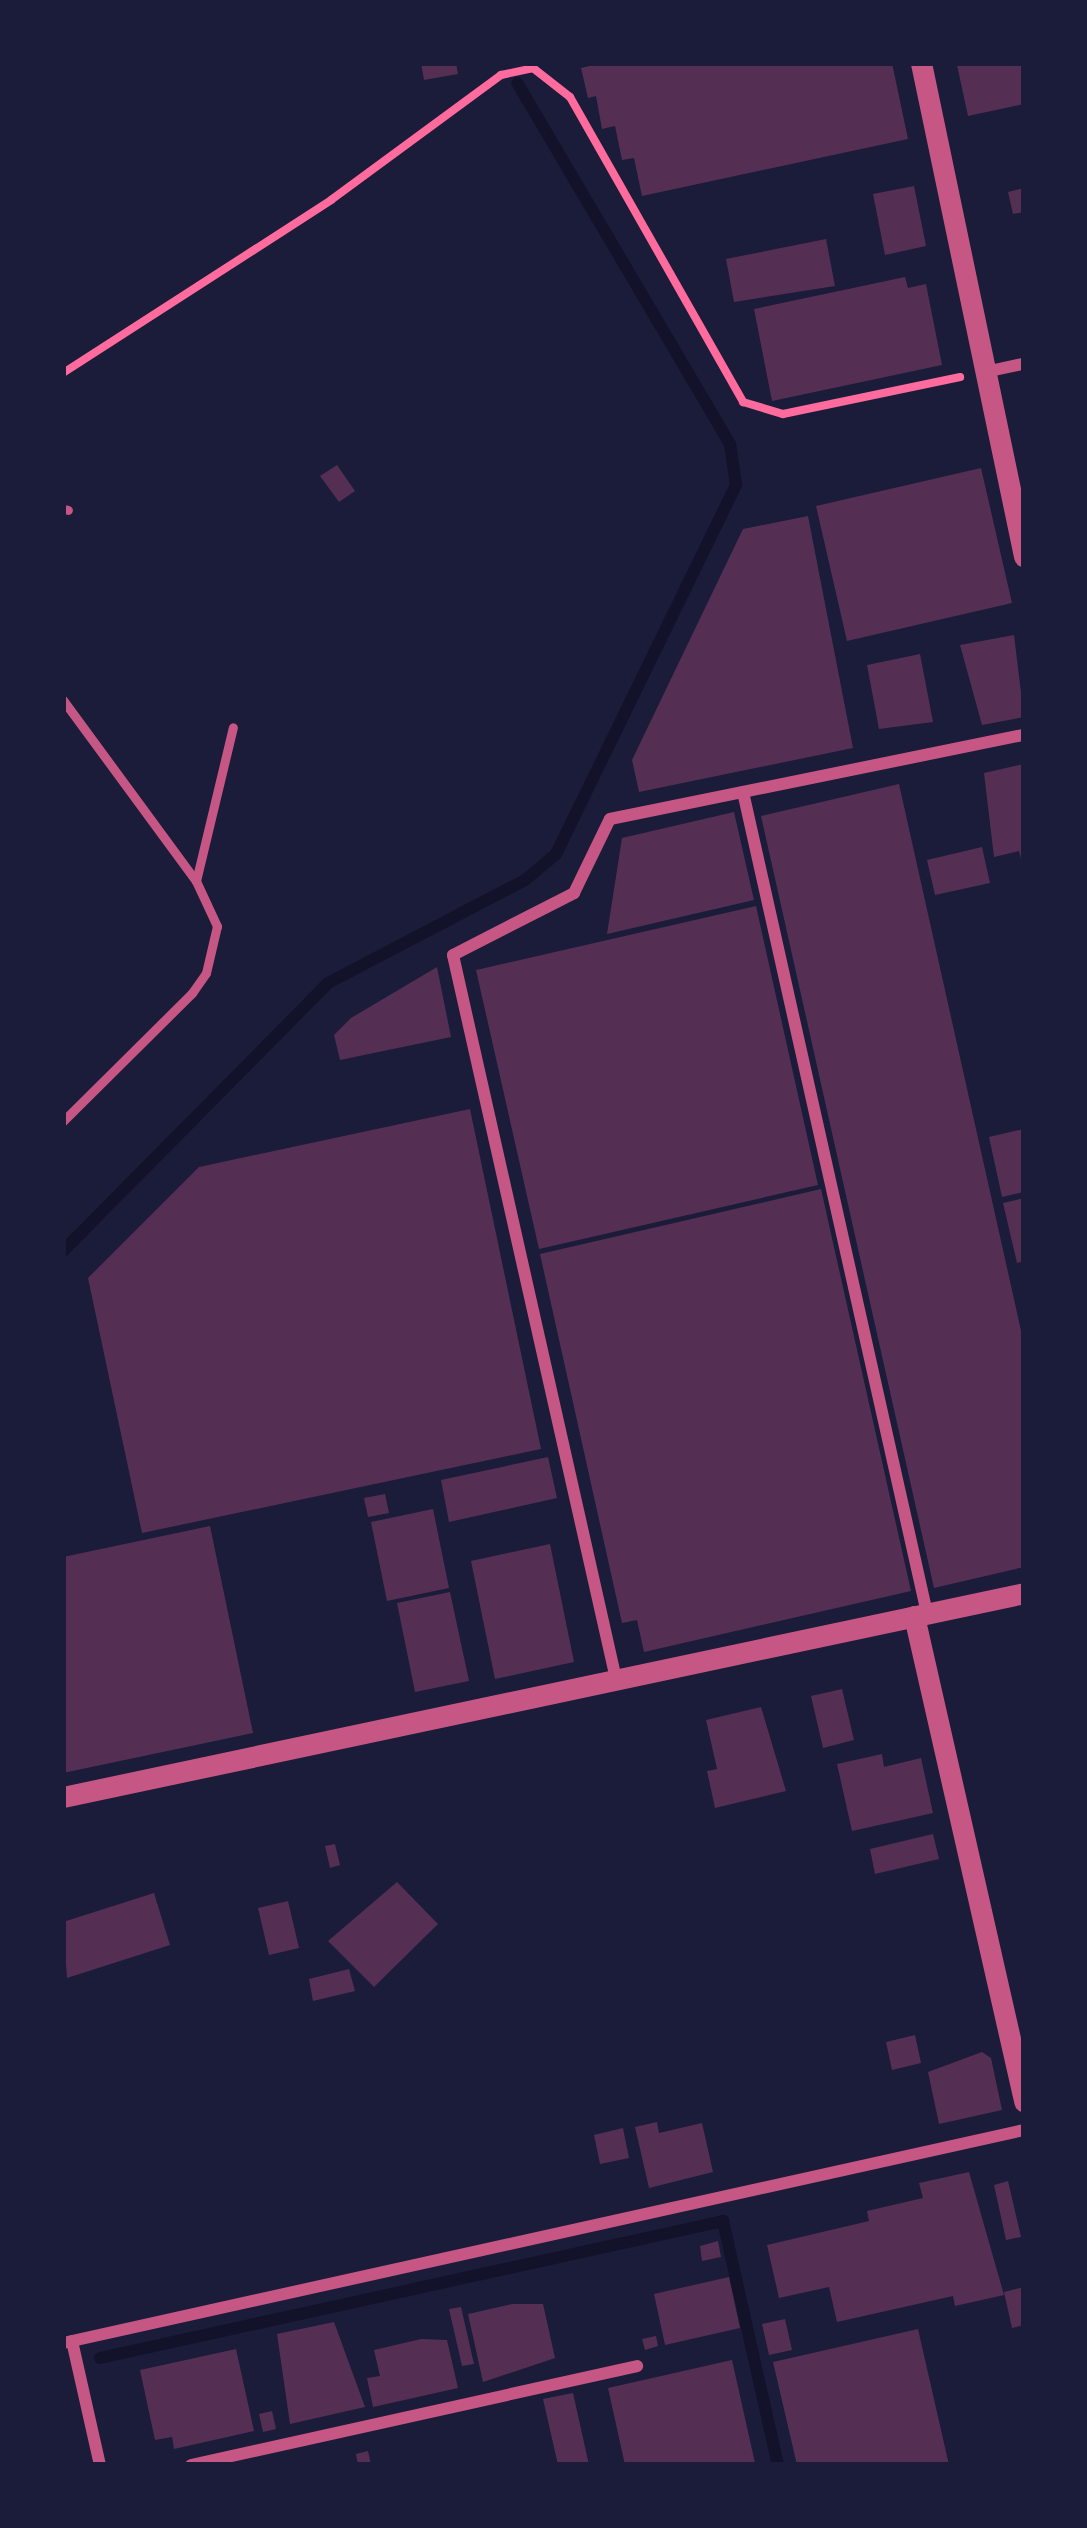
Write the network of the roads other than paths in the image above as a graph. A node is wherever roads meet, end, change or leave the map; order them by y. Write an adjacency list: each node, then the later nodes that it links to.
1 (920, 63): 3 (street)
2 (1024, 364): 3 (street)
3 (986, 372): 4 (street)
4 (1024, 556)
5 (63, 700): 9 (lane)
6 (232, 727): 9 (lane)
7 (1024, 735): 8 (street)
8 (743, 792): 12 (street); 13 (street)
9 (196, 881): 10 (lane)
10 (63, 1121)
11 (1024, 1593): 12 (street)
12 (921, 1615): 13 (street); 15 (street)
13 (616, 1679): 14 (street)
14 (63, 1797)
15 (1024, 2102)
16 (1024, 2130): 17 (street)
17 (68, 2342): 19 (street)
18 (637, 2366): 20 (street)
19 (100, 2465)
20 (191, 2465)

